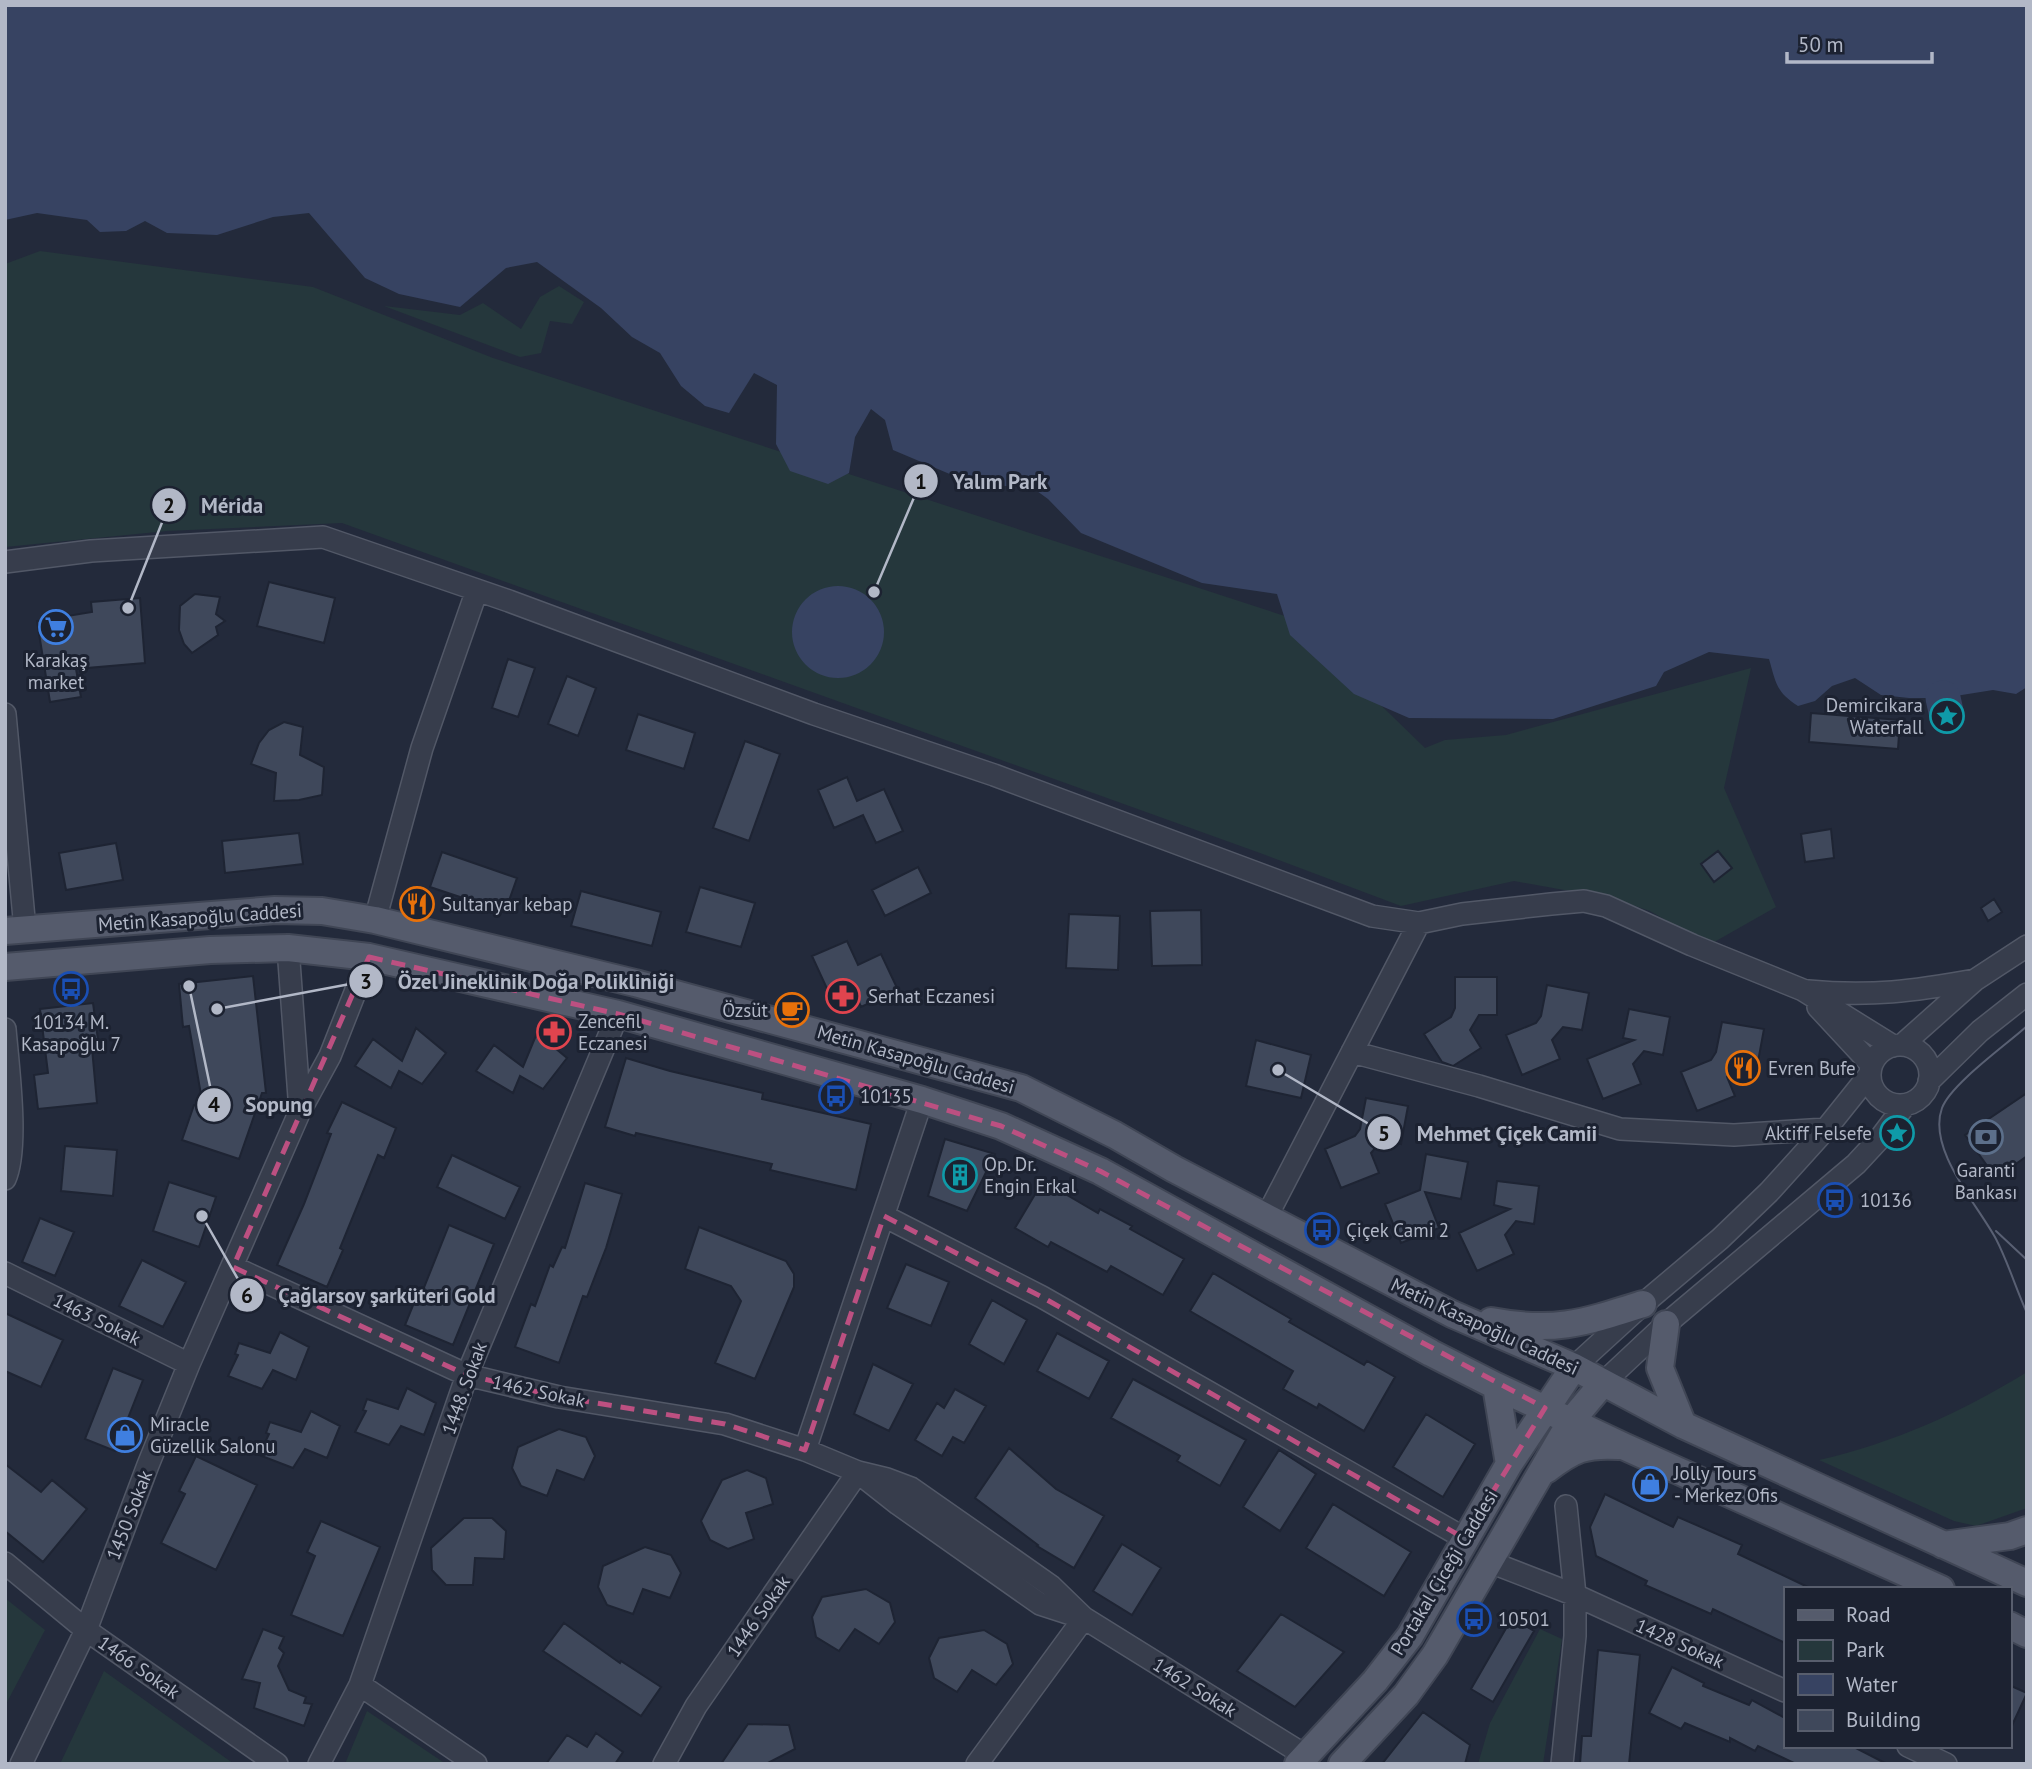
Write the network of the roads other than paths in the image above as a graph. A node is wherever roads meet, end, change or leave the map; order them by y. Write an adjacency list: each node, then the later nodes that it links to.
1 (5, 562): 2 (street)
2 (477, 590): 4 (street); 5 (street)
3 (5, 714): 6 (street)
4 (375, 920): 6 (main road, Metin Kasapoğlu Caddesi); 26 (main road, Metin Kasapoğlu Caddesi)
5 (1419, 923): 12 (street); 17 (street)
6 (15, 930)
7 (2027, 946): 11 (street)
8 (288, 948): 9 (main road, Metin Kasapoğlu Caddesi); 10 (main road, Metin Kasapoğlu Caddesi); 22 (street, 1450 Sokak)
9 (369, 957): 14 (main road, Metin Kasapoğlu Caddesi); 22 (street, 1450 Sokak)
10 (5, 967)
11 (1975, 980): 12 (street); 16 (street)
12 (1803, 990): 16 (street); 18 (street)
13 (2027, 994): 19 (street)
14 (618, 1014): 20 (main road, Metin Kasapoğlu Caddesi); 34 (street, 1448. Sokak)
15 (5, 1029): 24 (street)
16 (1898, 1045): 18 (street); 19 (street)
17 (1352, 1052): 23 (street); 26 (street)
18 (1870, 1069): 21 (street); 23 (street)
19 (1929, 1081): 21 (street)
20 (922, 1100): 25 (street); 36 (main road, Metin Kasapoğlu Caddesi)
21 (1905, 1105): 31 (street)
22 (300, 1111): 27 (street, 1450 Sokak)
23 (1826, 1129): 29 (street)
24 (5, 1179)
25 (884, 1216): 41 (street); 47 (street)
26 (1267, 1216): 30 (main road, Metin Kasapoğlu Caddesi)
27 (233, 1267): 32 (street, 1450 Sokak); 34 (street, 1462 Sokak)
28 (5, 1273): 32 (street, 1463 Sokak)
29 (1643, 1304): 30 (main road); 33 (street)
30 (1452, 1314): 33 (main road, Metin Kasapoğlu Caddesi)
31 (1666, 1324): 35 (street); 39 (main road)
32 (189, 1364): 56 (street, 1450 Sokak)
33 (1574, 1367): 35 (main road, Metin Kasapoğlu Caddesi); 37 (main road, Portakal Çiceği Caddesi)
34 (467, 1375): 41 (street, 1462 Sokak); 58 (street, 1448. Sokak)
35 (1604, 1383): 38 (main road, Portakal Çiceği Caddesi); 39 (main road, Metin Kasapoğlu Caddesi)
36 (1496, 1386): 37 (main road, Metin Kasapoğlu Caddesi); 42 (main road)
37 (1545, 1408): 38 (main road, Metin Kasapoğlu Caddesi); 42 (main road, Portakal Çiceği Caddesi)
38 (1576, 1424): 40 (main road, Metin Kasapoğlu Caddesi); 44 (main road, Portakal Çiceği Caddesi)
39 (1683, 1425): 48 (main road, Metin Kasapoğlu Caddesi)
40 (1623, 1446): 44 (main road); 52 (main road, Metin Kasapoğlu Caddesi)
41 (805, 1451): 43 (street, 1462 Sokak)
42 (1509, 1464): 47 (main road, Portakal Çiceği Caddesi)
43 (858, 1472): 54 (street, 1462 Sokak); 66 (street, 1446 Sokak)
44 (1539, 1475): 49 (main road, Portakal Çiceği Caddesi)
45 (1566, 1507): 53 (street)
46 (2027, 1530): 48 (main road)
47 (1464, 1538): 61 (main road, Portakal Çiceği Caddesi)
48 (1941, 1545): 51 (main road, Metin Kasapoğlu Caddesi)
49 (1490, 1562): 53 (street, 1428 Sokak); 68 (main road, Portakal Çiceği Caddesi)
50 (5, 1563): 56 (street, 1466 Sokak)
51 (2021, 1583)
52 (1943, 1587)
53 (1575, 1595): 59 (street, 1428 Sokak); 69 (street)
54 (1084, 1618): 61 (street, 1462 Sokak); 67 (street)
55 (2011, 1626): 57 (main road)
56 (86, 1630): 62 (street, 1450 Sokak); 63 (street, 1466 Sokak)
57 (2027, 1634)
58 (360, 1685): 64 (street, 1448. Sokak); 65 (street)
59 (1784, 1690)
60 (1912, 1748): 70 (street)
61 (1302, 1760)
62 (21, 1764)
63 (277, 1764)
64 (319, 1764)
65 (476, 1764)
66 (664, 1764)
67 (977, 1764)
68 (1342, 1764)
69 (1562, 1764)
70 (1946, 1764)

